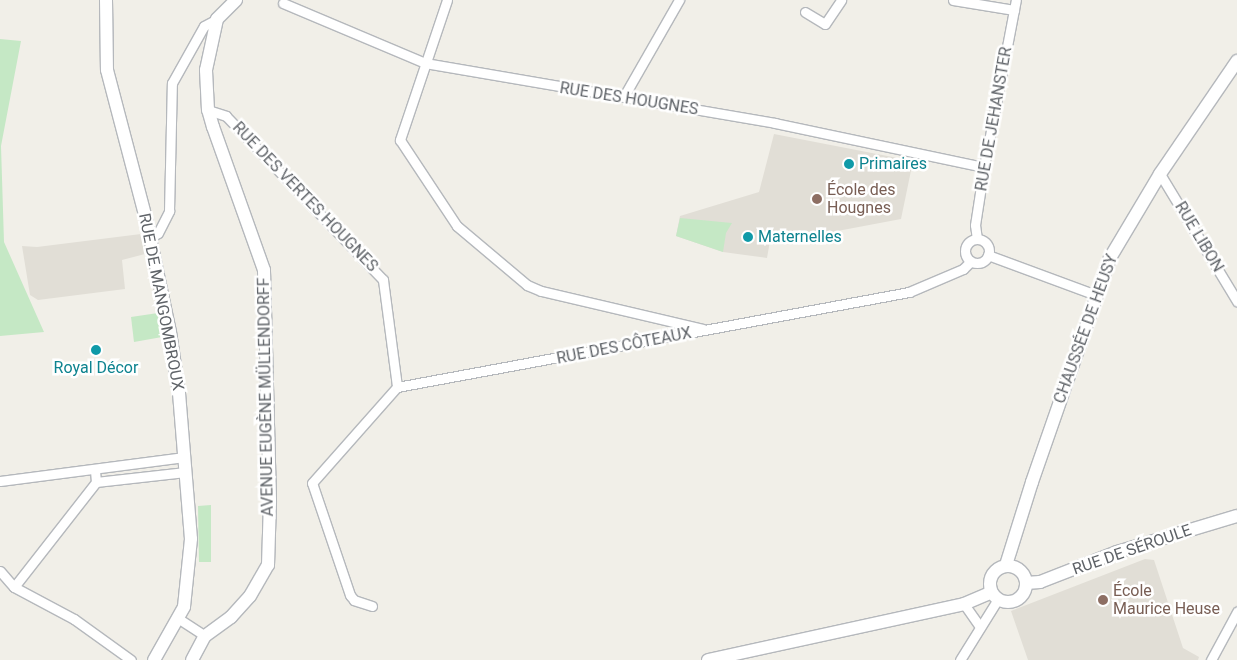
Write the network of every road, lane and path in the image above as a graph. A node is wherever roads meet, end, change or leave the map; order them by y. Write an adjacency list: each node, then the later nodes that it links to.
1 (106, 0): 18 (main road, RUE DE MANGOMBROUX)
2 (236, 0): 11 (main road)
3 (448, 0): 13 (street)
4 (679, 0): 14 (street)
5 (841, 0): 10 (street)
6 (953, 0): 9 (street)
7 (1016, 0): 9 (street, RUE DE JEHANSTER)
8 (283, 3): 13 (street, RUE DES HOUGNES)
9 (1014, 10): 16 (street, RUE DE JEHANSTER)
10 (805, 12)
11 (217, 19): 15 (main road, AVENUE EUGÈNE MÜLLENDORFF); 18 (street)
12 (1237, 61): 17 (main road, CHAUSSÉE DE HEUSY)
13 (425, 63): 14 (street, RUE DES HOUGNES); 24 (street)
14 (624, 96): 16 (street, RUE DES HOUGNES)
15 (208, 110): 25 (street, RUE DES VERTES HOUGNES); 42 (main road, AVENUE EUGÈNE MÜLLENDORFF)
16 (984, 167): 19 (street, RUE DE JEHANSTER)
17 (1160, 174): 22 (main road, CHAUSSÉE DE HEUSY); 23 (street, RUE LIBON)
18 (150, 238): 26 (main road, RUE DE MANGOMBROUX)
19 (977, 239): 20 (street); 21 (street, RUE DE JEHANSTER)
20 (988, 255): 21 (street); 22 (street)
21 (971, 261): 24 (street, RUE DES CÔTEAUX)
22 (1096, 295): 32 (main road, CHAUSSÉE DE HEUSY)
23 (1237, 300)
24 (707, 330): 25 (street, RUE DES CÔTEAUX)
25 (397, 387): 38 (street)
26 (184, 457): 27 (street); 28 (main road, RUE DE MANGOMBROUX)
27 (95, 470): 29 (street); 30 (street)
28 (185, 472): 30 (street); 40 (main road, RUE DE MANGOMBROUX)
29 (0, 481)
30 (96, 482): 35 (street)
31 (1237, 516): 34 (main road, RUE DE SÉROULE)
32 (1006, 565): 34 (main road); 36 (main road)
33 (0, 571): 35 (street)
34 (1026, 583): 36 (main road)
35 (14, 587): 43 (street)
36 (995, 596): 37 (main road); 41 (street)
37 (964, 604): 41 (street); 46 (main road)
38 (372, 606)
39 (1237, 612): 48 (street)
40 (179, 619): 42 (street); 44 (main road, RUE DE MANGOMBROUX)
41 (980, 627): 47 (street)
42 (205, 636): 45 (main road, AVENUE EUGÈNE MÜLLENDORFF)
43 (131, 660)
44 (154, 660)
45 (192, 660)
46 (708, 660)
47 (960, 660)
48 (1211, 660)

